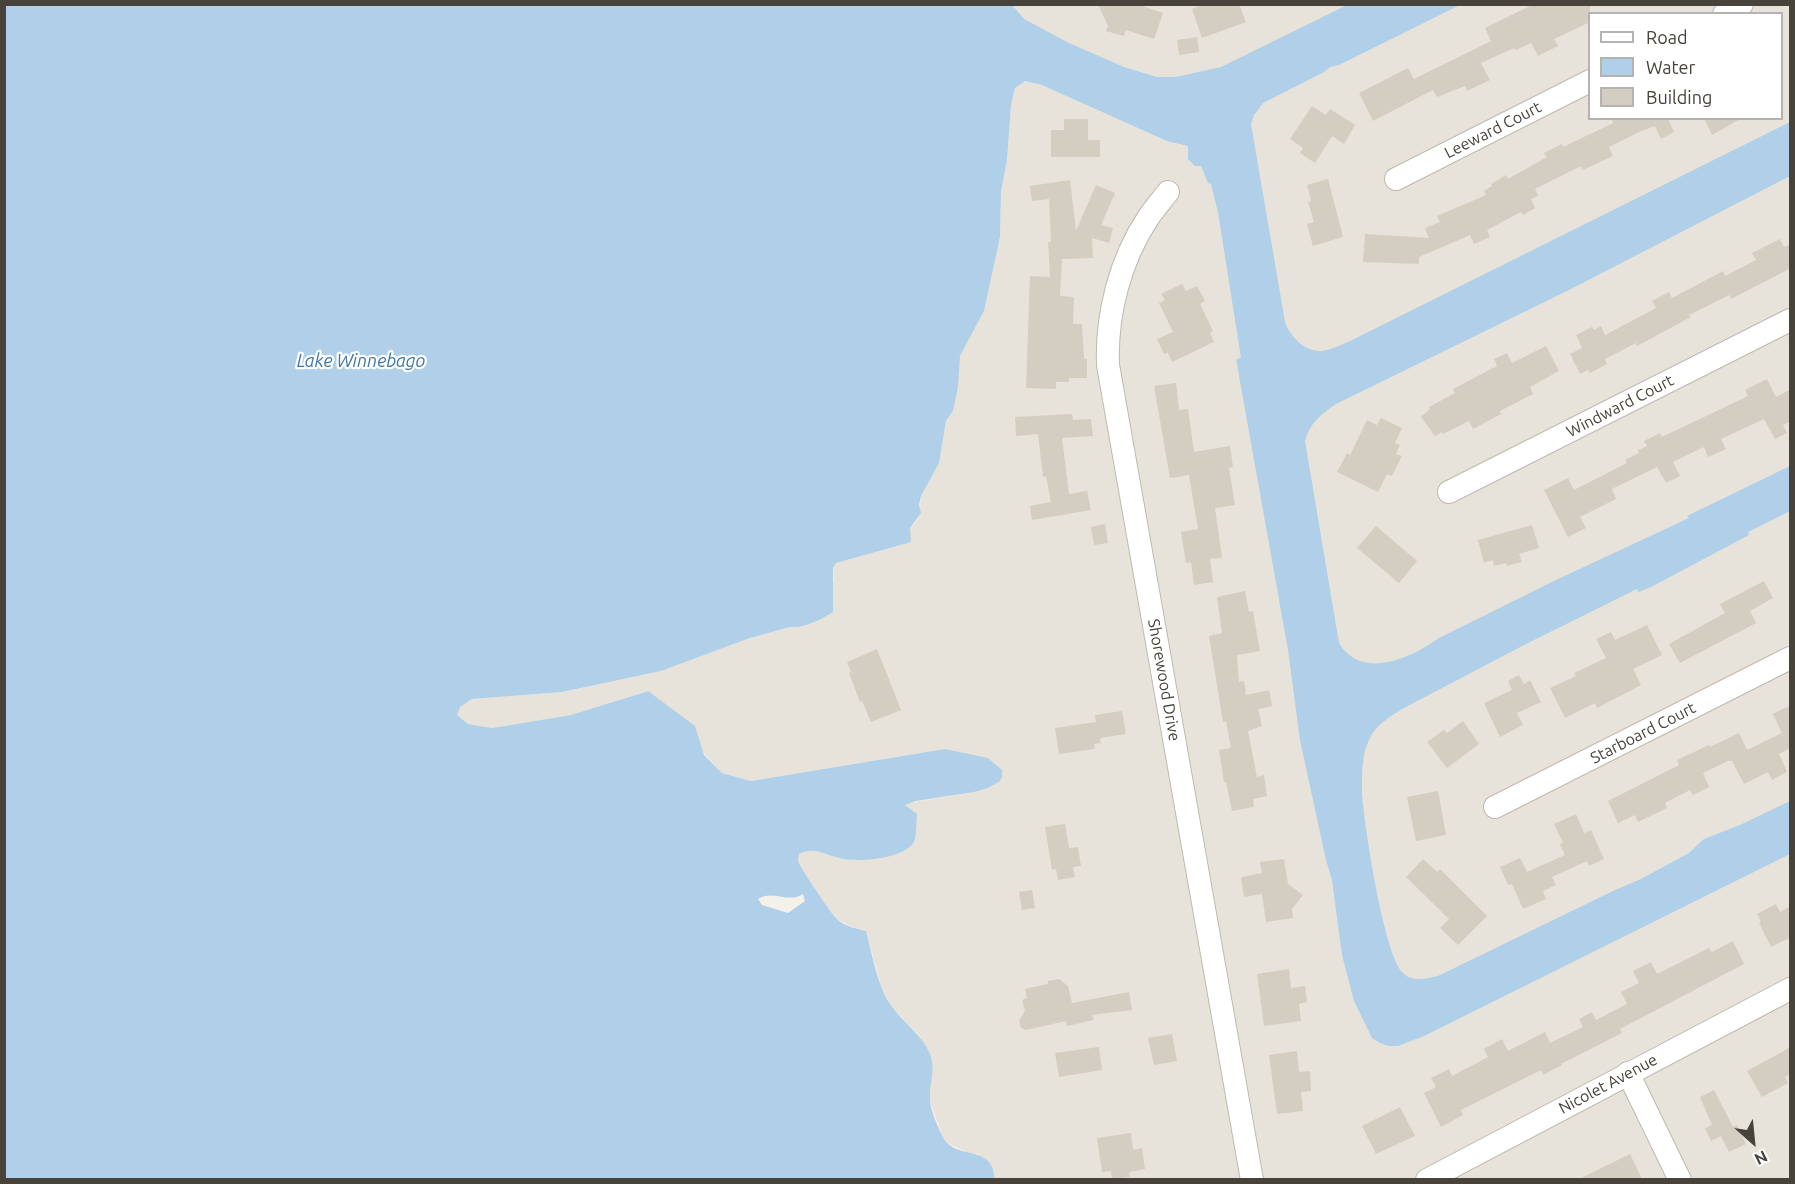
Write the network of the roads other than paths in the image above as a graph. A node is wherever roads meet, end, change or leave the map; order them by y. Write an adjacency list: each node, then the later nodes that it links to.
1 (1742, 4): 2 (street)
2 (1728, 12)
3 (1588, 82): 4 (street, Leeward Court)
4 (1396, 178)
5 (1168, 192): 12 (street, Shorewood Drive)
6 (1791, 320): 7 (street, Windward Court)
7 (1449, 492)
8 (1791, 658): 9 (street, Starboard Court)
9 (1495, 807)
10 (1791, 989): 11 (street, Nicolet Avenue)
11 (1628, 1073): 13 (street, Nicolet Avenue); 14 (street)
12 (1252, 1179)
13 (1427, 1179)
14 (1680, 1179)

